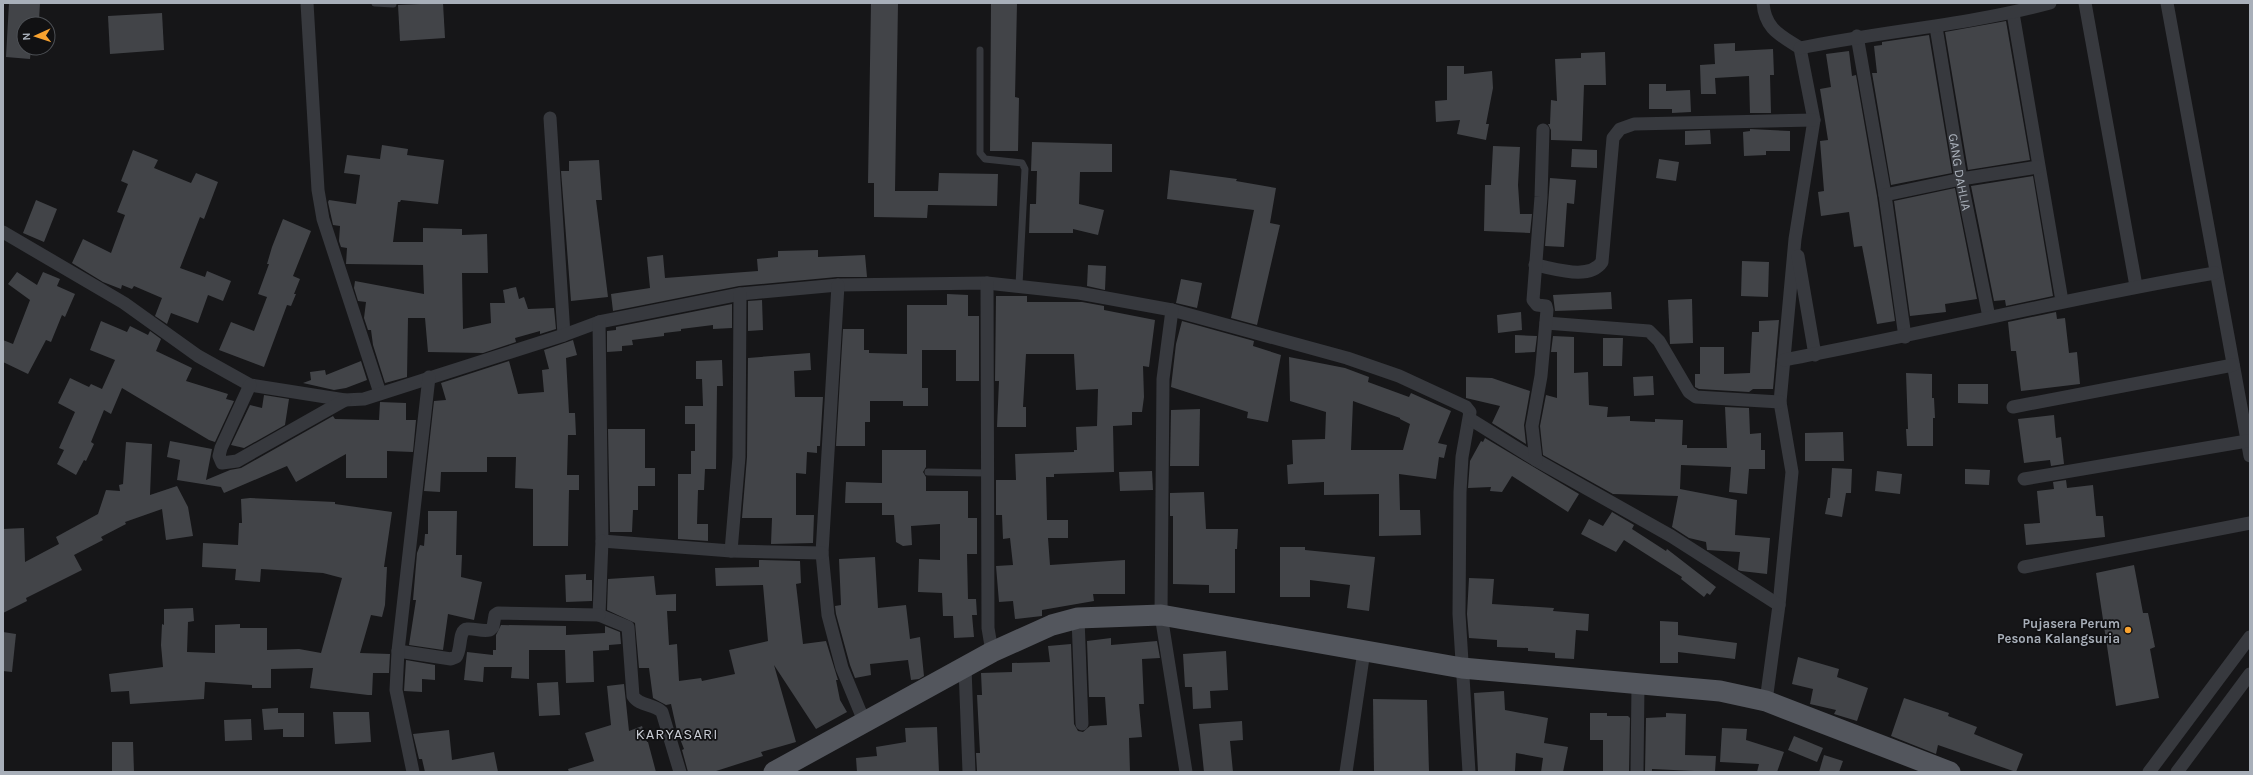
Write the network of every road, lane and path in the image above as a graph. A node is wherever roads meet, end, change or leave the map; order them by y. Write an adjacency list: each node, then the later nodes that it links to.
1 (307, 3): 40 (street)
2 (375, 3): 7 (lane)
3 (1763, 3): 11 (street)
4 (2050, 3): 8 (street)
5 (2085, 3): 26 (street)
6 (2167, 3): 22 (street)
7 (393, 4)
8 (2013, 13): 9 (street); 16 (street)
9 (1936, 27): 10 (street); 17 (street, GANG DAHLIA)
10 (1857, 36): 11 (street); 18 (street)
11 (1800, 48): 14 (street)
12 (980, 50): 25 (lane)
13 (550, 118): 33 (street)
14 (1814, 120): 20 (street); 21 (street)
15 (1543, 130): 21 (street)
16 (2038, 167): 17 (street); 28 (street)
17 (1961, 179): 18 (street); 30 (street, GANG DAHLIA)
18 (1884, 195): 34 (street)
19 (3, 232): 39 (street)
20 (1795, 239): 35 (street); 36 (street)
21 (1535, 265): 32 (street)
22 (2215, 273): 26 (street); 37 (street)
23 (987, 283): 24 (street); 25 (street); 49 (street)
24 (838, 285): 27 (street); 54 (street)
25 (1019, 285): 29 (street)
26 (2136, 286): 28 (street)
27 (740, 294): 31 (street); 53 (street)
28 (2062, 301): 30 (street)
29 (1172, 310): 44 (street); 58 (street)
30 (1989, 316): 34 (street)
31 (599, 322): 33 (street); 52 (street)
32 (1546, 323): 42 (street); 47 (street)
33 (564, 335): 38 (street)
34 (1905, 337): 35 (street)
35 (1815, 355): 36 (street)
36 (1784, 360): 42 (street)
37 (2232, 365): 43 (street); 45 (street)
38 (429, 377): 40 (street); 61 (street)
39 (250, 385): 41 (street); 41 (street)
40 (380, 393): 41 (street)
41 (345, 400)
42 (1780, 402): 56 (street)
43 (2013, 407)
44 (1470, 419): 47 (street); 65 (street)
45 (2247, 441): 46 (street); 50 (street)
46 (2250, 456)
47 (1536, 460): 56 (street)
48 (928, 472): 49 (lane)
49 (987, 473): 63 (street)
50 (2024, 479)
51 (2250, 523): 55 (street)
52 (602, 542): 53 (street); 57 (street)
53 (730, 551): 54 (street)
54 (822, 553): 69 (street)
55 (2024, 567)
56 (1779, 605): 68 (street)
57 (600, 615): 61 (street); 73 (street)
58 (1161, 615): 59 (main road); 62 (main road); 75 (street)
59 (1078, 618): 63 (main road); 70 (street)
60 (2250, 638): 80 (street)
61 (398, 651): 72 (street)
62 (1364, 651): 65 (main road); 76 (street)
63 (992, 652): 64 (main road)
64 (965, 668): 69 (main road); 74 (street)
65 (1462, 668): 67 (main road); 77 (street)
66 (2250, 674): 81 (street)
67 (1638, 684): 68 (main road); 78 (street)
68 (1766, 701): 79 (main road)
69 (864, 721): 71 (main road)
70 (1082, 724)
71 (783, 770)
72 (413, 772)
73 (680, 772)
74 (969, 772)
75 (1186, 772)
76 (1346, 772)
77 (1469, 772)
78 (1637, 772)
79 (1950, 772)
80 (2149, 772)
81 (2177, 772)

